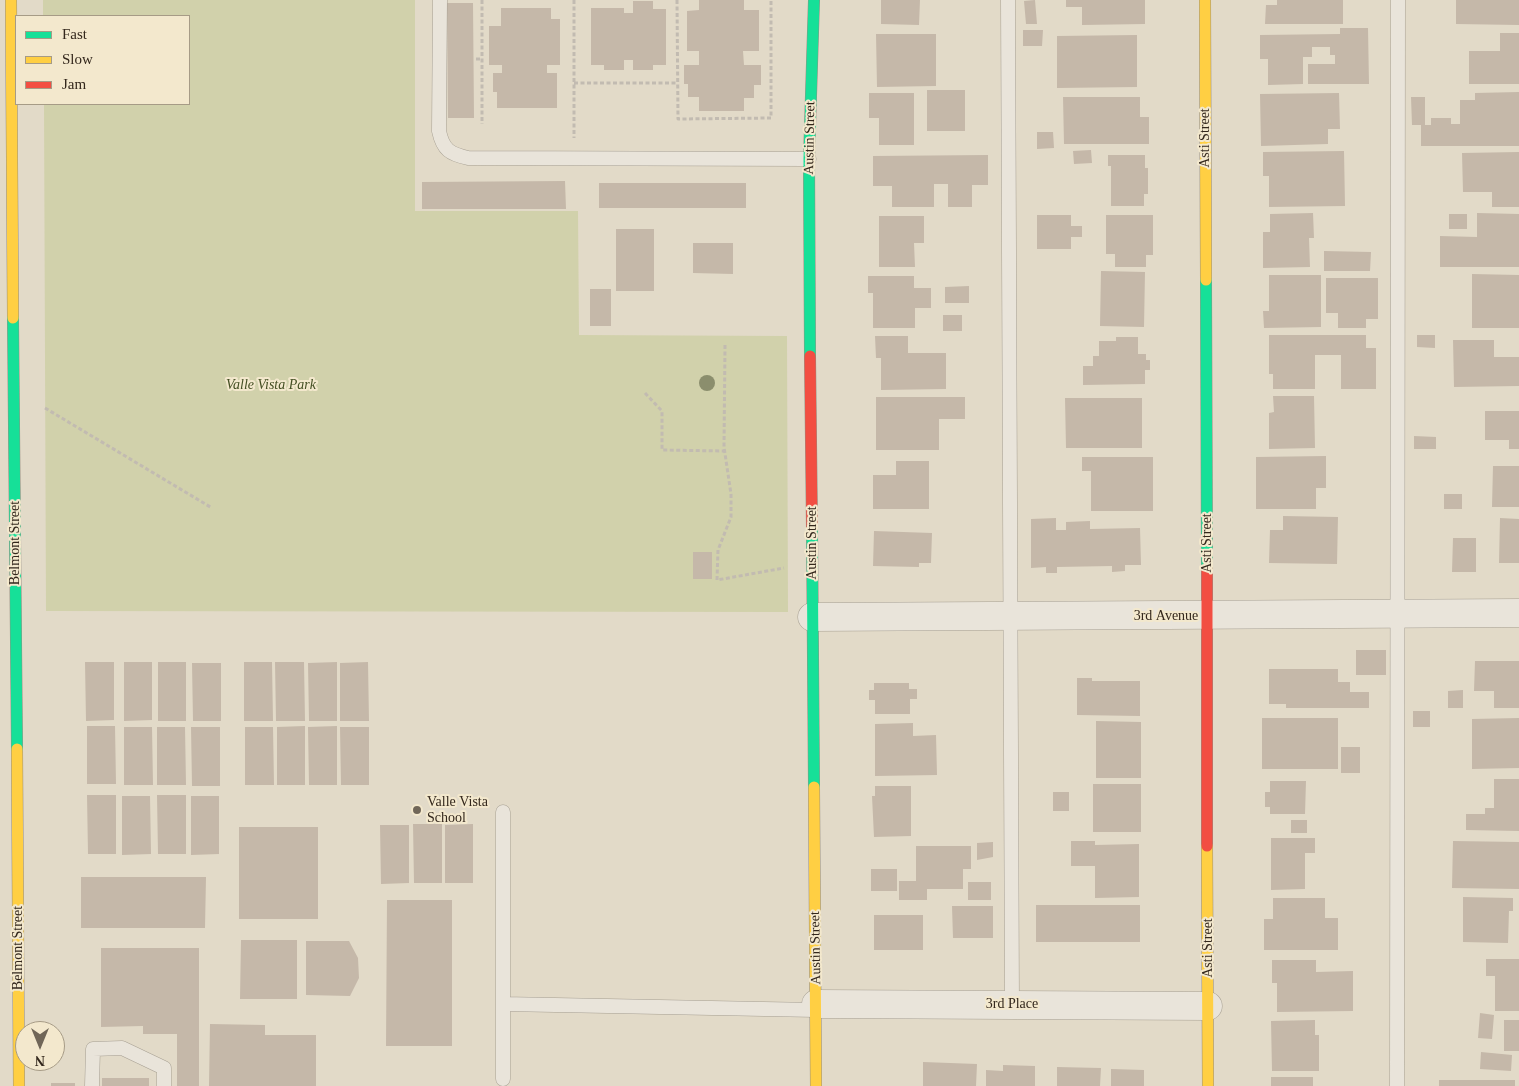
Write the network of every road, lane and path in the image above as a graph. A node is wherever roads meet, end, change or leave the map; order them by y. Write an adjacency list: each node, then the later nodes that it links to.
1 (11, 0): 18 (street, Belmont Street)
2 (440, 0): 16 (lane)
3 (482, 0): 12 (path)
4 (574, 0): 13 (path)
5 (677, 0): 14 (path)
6 (771, 0): 14 (path)
7 (814, 0): 17 (street, Austin Street)
8 (1008, 0): 29 (lane)
9 (1205, 0): 27 (street, Asti Street)
10 (1398, 0): 25 (lane)
11 (476, 59): 12 (path)
12 (482, 59): 15 (path)
13 (574, 83): 14 (path); 16 (path)
14 (678, 83)
15 (482, 124)
16 (574, 158): 17 (lane)
17 (809, 159): 28 (street, Austin Street)
18 (7, 256): 31 (street, Belmont Street)
19 (725, 345): 22 (path)
20 (644, 394): 22 (path)
21 (45, 408): 23 (path)
22 (724, 451): 24 (path)
23 (212, 508)
24 (788, 567)
25 (1397, 613): 26 (street, 3rd Avenue); 27 (street, 3rd Avenue); 45 (lane)
26 (1519, 613)
27 (1208, 616): 29 (street, 3rd Avenue); 37 (street, Asti Street)
28 (812, 617): 29 (street, 3rd Avenue); 38 (street, Austin Street)
29 (1011, 617): 36 (lane)
30 (0, 725): 31 (lane)
31 (16, 725): 34 (street, Belmont Street)
32 (503, 812): 35 (lane)
33 (0, 878): 34 (lane)
34 (18, 878): 40 (street, Belmont Street)
35 (503, 1004): 38 (lane); 39 (lane)
36 (1012, 1004): 37 (street, 3rd Place); 38 (street, 3rd Place)
37 (1208, 1006): 44 (street, Asti Street)
38 (816, 1007): 43 (street, Austin Street)
39 (503, 1079)
40 (19, 1086)
41 (92, 1086): 42 (lane)
42 (164, 1086)
43 (816, 1086)
44 (1208, 1086)
45 (1397, 1086)

